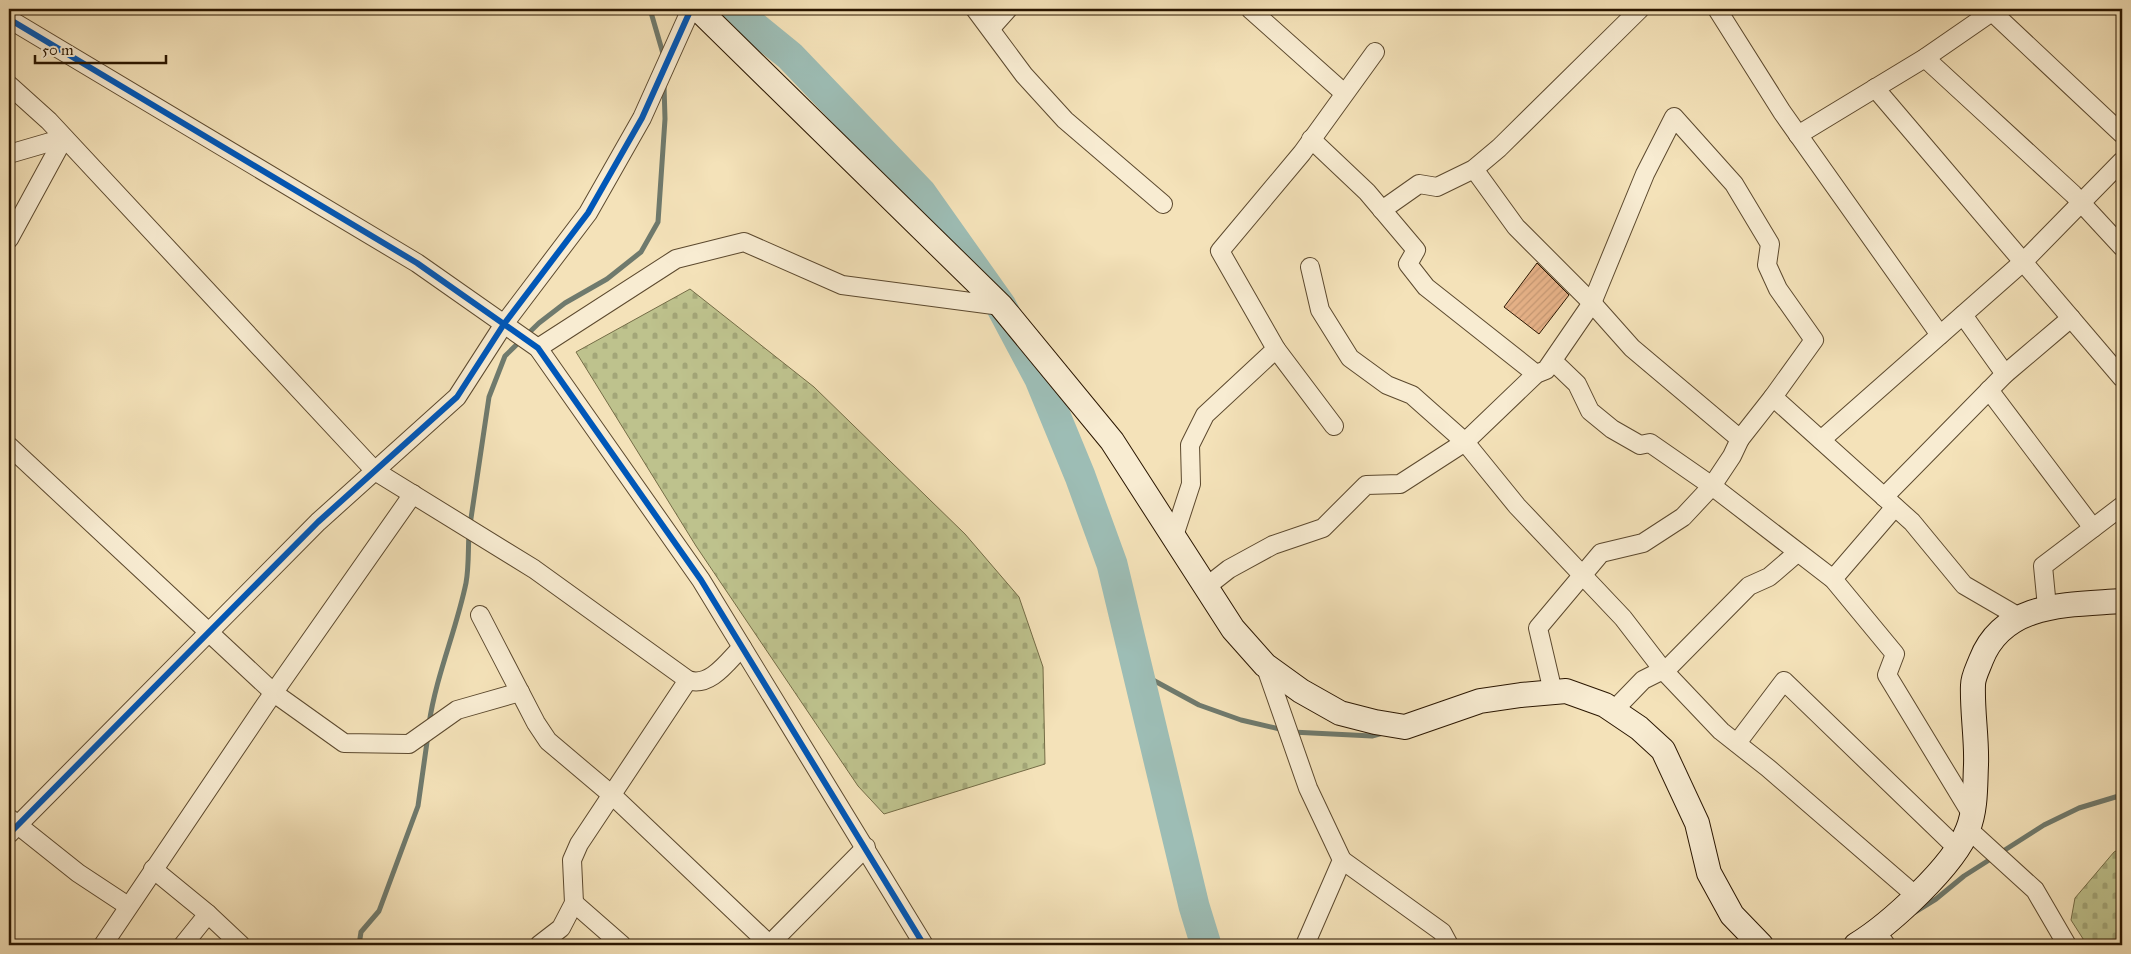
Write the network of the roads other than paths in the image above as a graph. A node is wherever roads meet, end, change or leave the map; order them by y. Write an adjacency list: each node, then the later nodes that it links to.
1 (691, 9): 34 (street)
2 (698, 9): 31 (main road)
3 (975, 9): 10 (street)
4 (1008, 9): 10 (street)
5 (1250, 9): 15 (street)
6 (1640, 9): 22 (street)
7 (1716, 9): 17 (street)
8 (1993, 10): 12 (street); 16 (street)
9 (9, 19): 34 (street)
10 (991, 28): 24 (street)
11 (1374, 52): 15 (street)
12 (1925, 58): 14 (street); 23 (street)
13 (9, 86): 18 (street)
14 (1875, 88): 17 (street); 28 (street)
15 (1344, 92): 19 (street)
16 (2122, 134)
17 (1798, 135): 35 (street)
18 (64, 138): 20 (street); 26 (street); 49 (street)
19 (1311, 139): 25 (street); 37 (street)
20 (9, 154)
21 (2122, 161): 23 (street)
22 (1474, 169): 25 (street); 30 (street)
23 (2082, 203): 27 (street); 28 (street)
24 (1163, 204)
25 (1382, 210): 39 (street)
26 (9, 238)
27 (2122, 246)
28 (2024, 261): 32 (street); 33 (street)
29 (1310, 267): 47 (street)
30 (1592, 303): 38 (street); 43 (street); 45 (street)
31 (1002, 306): 36 (street); 55 (main road)
32 (1963, 315): 35 (street); 40 (street)
33 (2072, 318): 40 (street); 41 (street)
34 (504, 324): 36 (street); 49 (street)
35 (1940, 335): 46 (street)
36 (538, 348): 65 (street)
37 (1276, 349): 44 (street); 55 (street)
38 (1553, 361): 39 (street); 50 (street)
39 (1536, 374): 47 (street)
40 (2005, 374): 42 (street)
41 (2122, 378)
42 (1989, 390): 52 (street); 54 (street)
43 (1773, 397): 45 (street); 46 (street)
44 (1334, 426)
45 (1740, 439): 50 (street)
46 (1821, 440): 52 (street)
47 (1465, 442): 57 (street); 59 (street)
48 (9, 446): 64 (street)
49 (375, 470): 51 (street); 64 (street)
50 (1712, 486): 56 (street); 57 (street)
51 (413, 494): 68 (street); 71 (street)
52 (1889, 502): 58 (street); 63 (street)
53 (2122, 506): 54 (street)
54 (2093, 528): 61 (street)
55 (1174, 536): 59 (main road)
56 (1797, 553): 58 (street); 67 (street)
57 (1582, 575): 67 (street); 70 (street)
58 (1833, 579): 76 (street)
59 (1206, 587): 66 (main road)
60 (2122, 601): 61 (main road)
61 (2047, 607): 63 (main road)
62 (480, 615): 69 (street)
63 (2019, 617): 76 (main road)
64 (209, 633): 71 (street); 75 (street)
65 (742, 647): 68 (street); 77 (street)
66 (1266, 665): 70 (main road); 78 (street)
67 (1663, 670): 72 (street); 73 (street)
68 (688, 680): 74 (street)
69 (520, 692): 71 (street); 74 (street)
70 (1553, 692): 72 (main road)
71 (274, 693): 79 (street)
72 (1613, 711): 94 (main road)
73 (1737, 743): 76 (street); 80 (street)
74 (612, 794): 81 (street); 90 (street)
75 (11, 825): 82 (street)
76 (1966, 831): 80 (main road); 96 (street)
77 (866, 847): 90 (street); 91 (street)
78 (1342, 860): 92 (street); 93 (street)
79 (153, 869): 82 (street); 83 (street)
80 (1915, 895): 84 (main road)
81 (574, 903): 88 (street); 89 (street)
82 (128, 906): 85 (street)
83 (208, 914): 86 (street); 87 (street)
84 (1881, 939): 95 (main road)
85 (103, 945)
86 (183, 945)
87 (241, 945)
88 (539, 945)
89 (622, 945)
90 (770, 945)
91 (924, 945)
92 (1305, 945)
93 (1449, 945)
94 (1761, 945)
95 (1856, 945)
96 (2067, 945)

